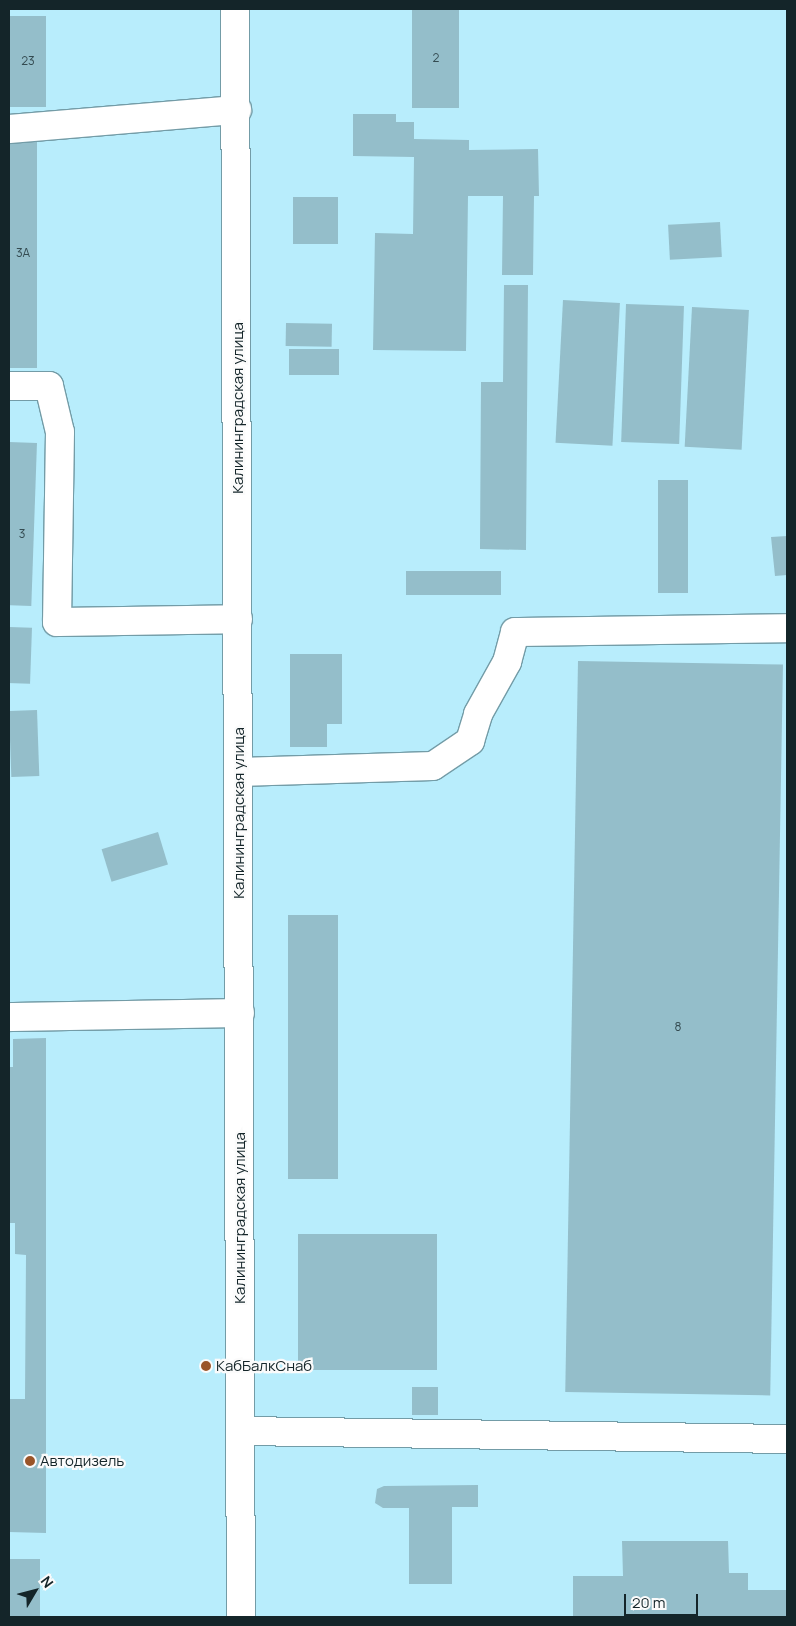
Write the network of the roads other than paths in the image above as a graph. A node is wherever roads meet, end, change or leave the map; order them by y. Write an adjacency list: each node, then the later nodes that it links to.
1 (235, 9): 2 (street, Калининградская улица)
2 (237, 110): 3 (street); 5 (street, Калининградская улица)
3 (9, 129)
4 (9, 386): 5 (street)
5 (238, 619): 7 (street, Калининградская улица)
6 (787, 628): 7 (street)
7 (239, 772): 8 (street, Калининградская улица)
8 (240, 1013): 9 (street); 10 (street, Калининградская улица)
9 (9, 1017)
10 (241, 1431): 11 (street); 12 (street, Калининградская улица)
11 (787, 1439)
12 (241, 1617)

